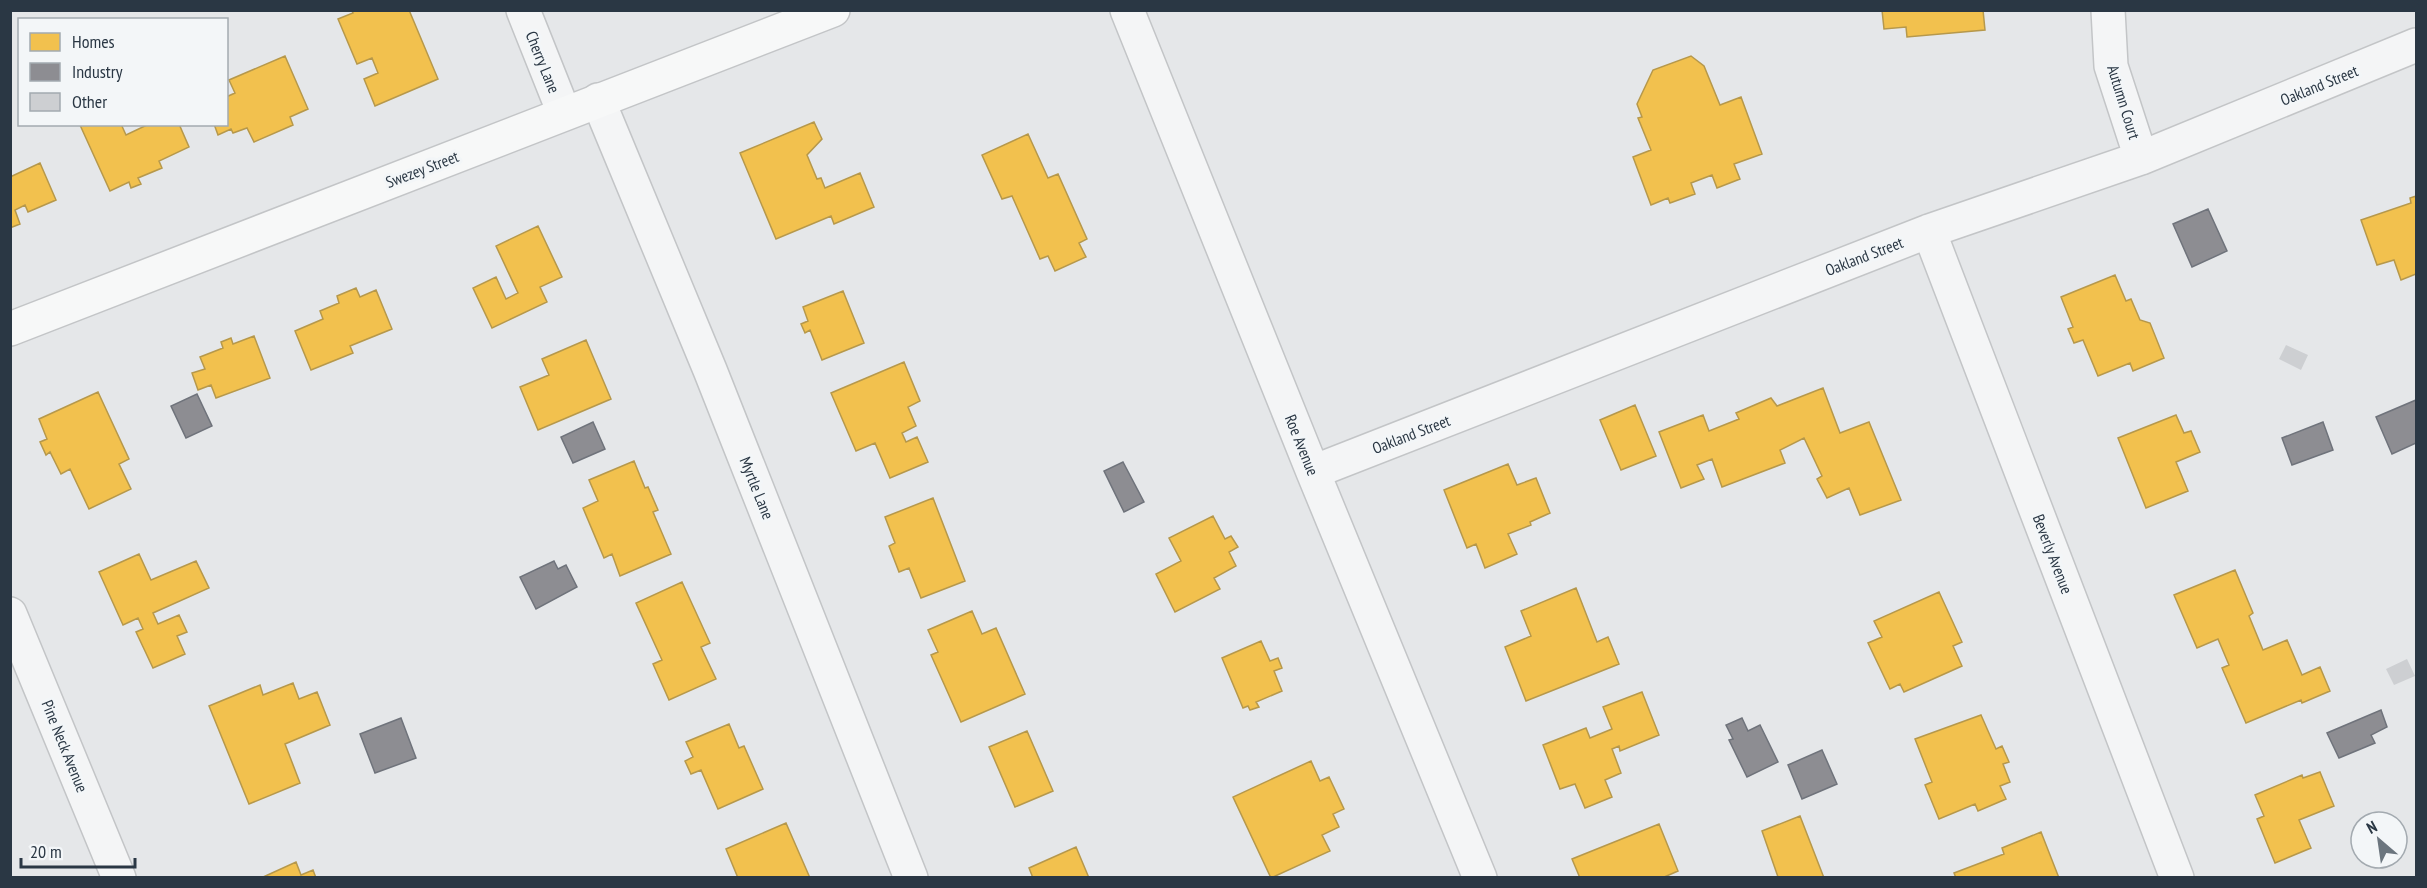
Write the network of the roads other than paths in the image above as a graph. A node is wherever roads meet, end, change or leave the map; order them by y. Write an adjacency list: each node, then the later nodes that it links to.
1 (523, 10): 7 (street, Cherry Lane)
2 (833, 10): 6 (street, Swezey Street)
3 (1127, 10): 11 (street, Roe Avenue)
4 (2108, 10): 8 (street, Autumn Court)
5 (2416, 45): 8 (street, Oakland Street)
6 (598, 100): 7 (street, Swezey Street); 14 (street, Myrtle Lane)
7 (564, 113): 10 (street, Swezey Street)
8 (2141, 158): 9 (street, Oakland Street)
9 (1929, 231): 11 (street, Oakland Street); 16 (street, Beverly Avenue)
10 (10, 329)
11 (1313, 472): 15 (street, Roe Avenue)
12 (10, 614): 13 (street, Pine Neck Avenue)
13 (119, 878)
14 (911, 878)
15 (1480, 878)
16 (2177, 878)

